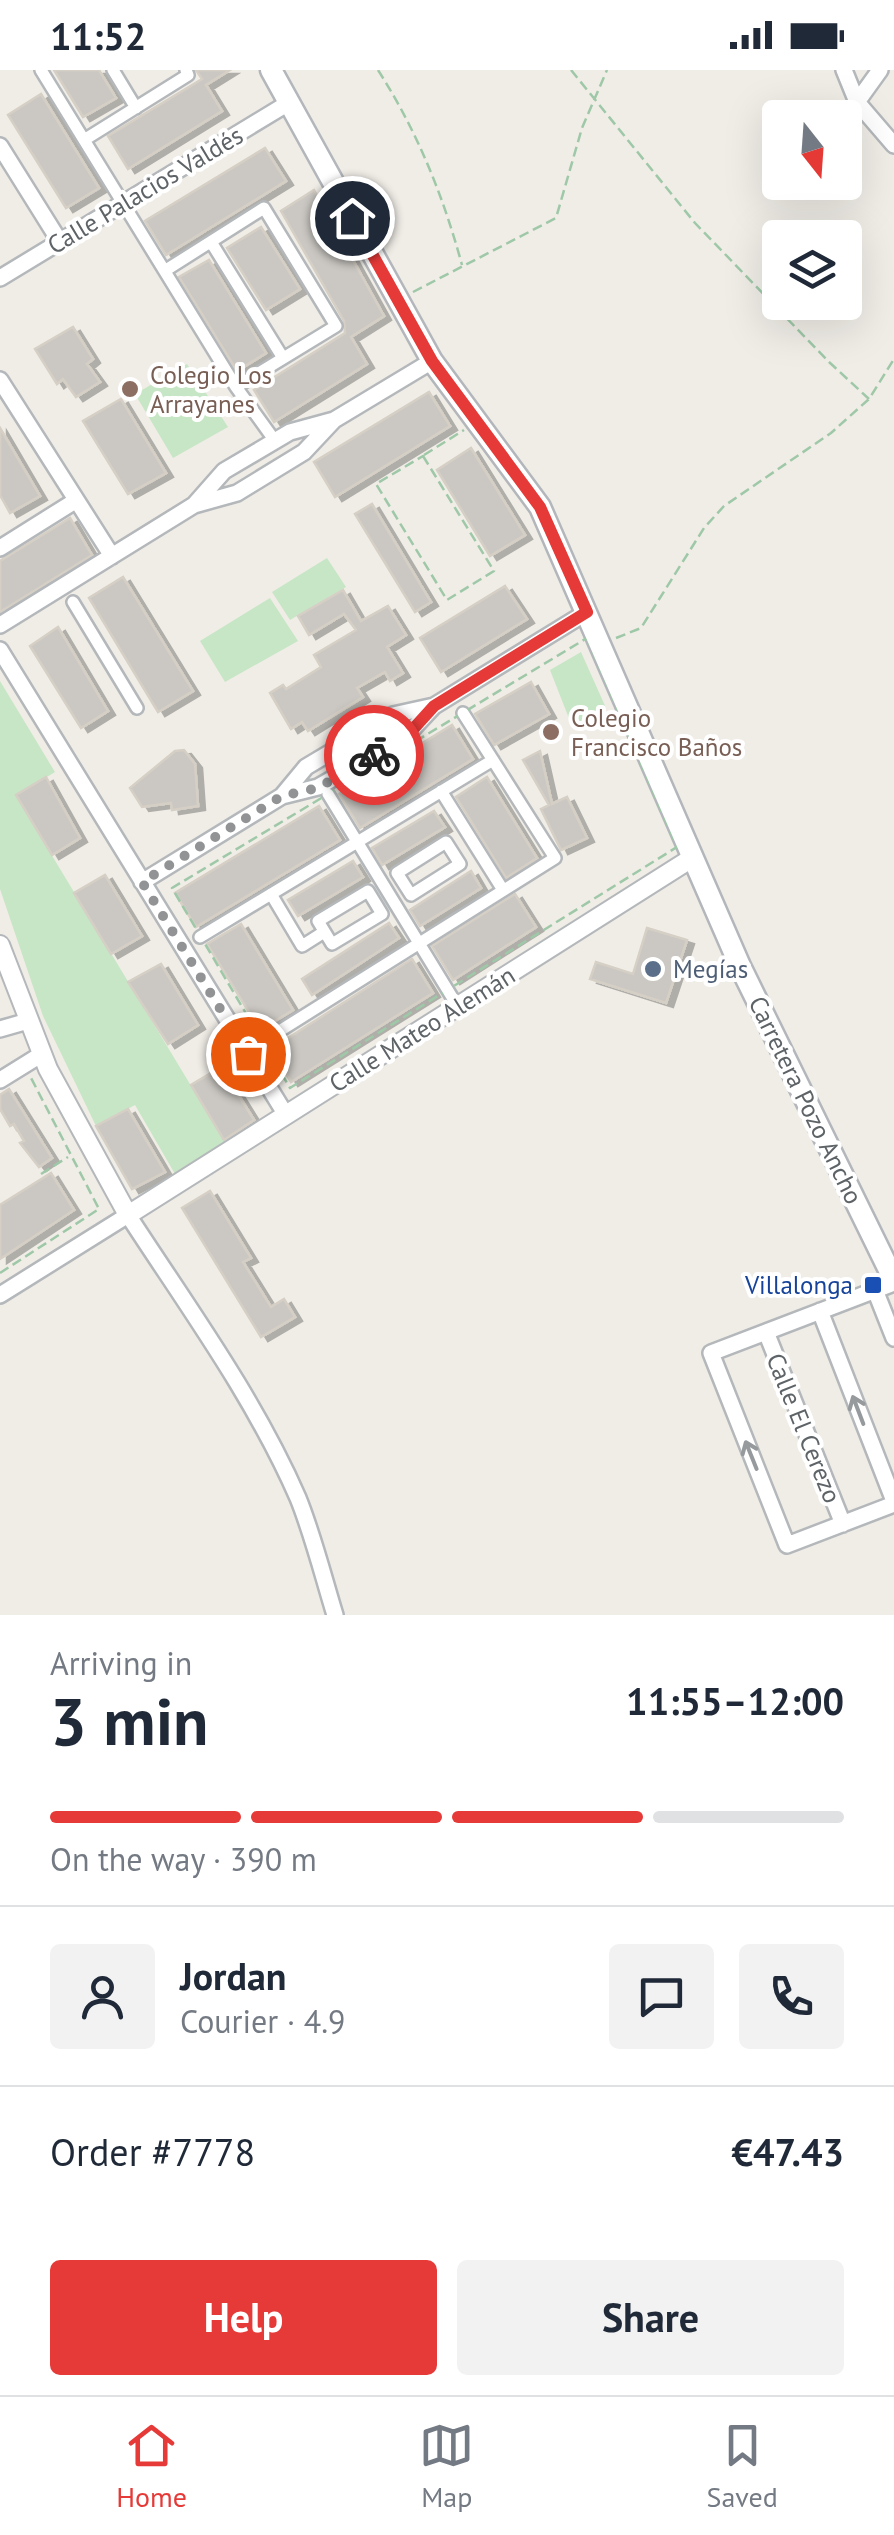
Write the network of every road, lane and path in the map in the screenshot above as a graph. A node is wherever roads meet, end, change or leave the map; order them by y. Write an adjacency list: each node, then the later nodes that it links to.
1 (41, 70): 16 (street)
2 (271, 70): 13 (main road, Carretera Pozo Ancho)
3 (378, 70): 22 (path)
4 (570, 70): 10 (path)
5 (607, 70): 10 (path)
6 (844, 70): 11 (street)
7 (880, 70): 12 (street)
8 (116, 71): 14 (street)
9 (187, 72): 14 (street)
10 (594, 99): 22 (path); 31 (path)
11 (856, 100)
12 (858, 100)
13 (290, 102): 19 (street, Calle Palacios Valdés); 25 (main road, Carretera Pozo Ancho)
14 (136, 108): 16 (street)
15 (862, 108): 17 (street)
16 (84, 140): 19 (street)
17 (894, 145)
18 (0, 146): 20 (street)
19 (124, 204): 20 (street, Calle Palacios Valdés); 23 (street)
20 (60, 242): 24 (street, Calle Palacios Valdés)
21 (211, 242): 23 (street); 26 (street); 26 (street)
22 (462, 267): 25 (path)
23 (166, 270): 30 (street)
24 (0, 278)
25 (398, 300): 28 (main road, Carretera Pozo Ancho)
26 (283, 358): 30 (street)
27 (894, 359): 31 (path)
28 (432, 361): 32 (street); 45 (main road, Carretera Pozo Ancho)
29 (0, 380): 40 (street)
30 (236, 387): 35 (street)
31 (869, 399): 47 (path)
32 (334, 420): 34 (street); 36 (street)
33 (468, 428): 37 (path)
34 (290, 432): 35 (street); 36 (street)
35 (274, 441): 38 (street)
36 (304, 452): 39 (street)
37 (423, 456): 37 (path)
38 (224, 471): 39 (street); 41 (street)
39 (237, 493): 41 (street)
40 (75, 501): 42 (street); 43 (street)
41 (194, 505): 43 (street)
42 (0, 548)
43 (112, 556): 46 (street)
44 (74, 602): 50 (street)
45 (587, 612): 47 (main road, Carretera Pozo Ancho); 49 (street)
46 (0, 625)
47 (601, 644): 62 (main road, Carretera Pozo Ancho)
48 (0, 650): 63 (street)
49 (434, 706): 52 (street); 53 (street)
50 (138, 708)
51 (463, 713): 54 (street)
52 (394, 715): 53 (street); 55 (street)
53 (406, 737): 56 (street)
54 (493, 760): 57 (street); 65 (street)
55 (306, 768): 56 (street); 58 (street)
56 (323, 791): 58 (street); 60 (street)
57 (441, 791): 59 (street); 60 (street)
58 (282, 796): 63 (street)
59 (472, 840): 61 (street); 65 (street)
60 (357, 842): 66 (street); 67 (street)
61 (452, 852): 64 (street); 64 (street)
62 (692, 858): 73 (street, Calle Mateo Alemán); 85 (main road, Carretera Pozo Ancho)
63 (142, 882): 80 (street)
64 (403, 883): 66 (street)
65 (503, 890): 71 (street)
66 (388, 892): 68 (street); 71 (street)
67 (271, 894): 69 (street); 70 (street)
68 (374, 901): 69 (street); 69 (street)
69 (324, 932)
70 (200, 937)
71 (418, 943): 73 (street); 76 (street)
72 (0, 946): 74 (street)
73 (458, 1007): 80 (street, Calle Mateo Alemán)
74 (28, 1021): 75 (street); 77 (street)
75 (0, 1028)
76 (262, 1042)
77 (42, 1054): 78 (street); 83 (street)
78 (24, 1065): 79 (street); 81 (path)
79 (0, 1080)
80 (286, 1115): 83 (street, Calle Mateo Alemán)
81 (69, 1156): 82 (path); 84 (path)
82 (40, 1174)
83 (128, 1215): 86 (street, Calle Mateo Alemán); 92 (street)
84 (0, 1273)
85 (888, 1284): 87 (street); 89 (street)
86 (0, 1295)
87 (820, 1311): 88 (street); 90 (street, one-way to 87)
88 (766, 1332): 91 (street, Calle El Cerezo); 91 (street, one-way to 88)
89 (894, 1338)
90 (894, 1503): 91 (street)
91 (843, 1524)
92 (335, 1615)

